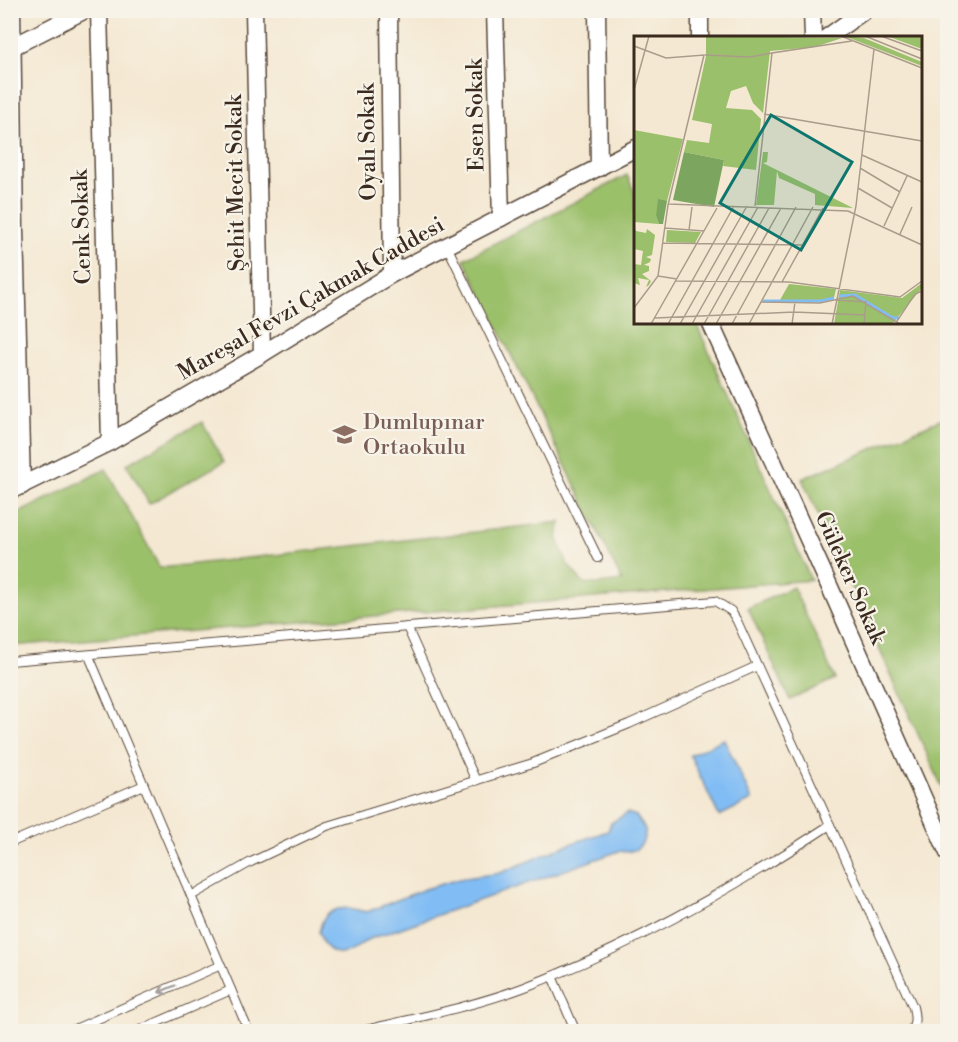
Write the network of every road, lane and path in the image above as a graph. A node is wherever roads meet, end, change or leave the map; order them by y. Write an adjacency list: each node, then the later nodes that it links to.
1 (12, 10): 14 (street)
2 (85, 10): 14 (street)
3 (99, 10): 22 (street, Cenk Sokak)
4 (254, 10): 21 (street, Şehit Mecit Sokak)
5 (389, 10): 19 (street, Oyalı Sokak)
6 (495, 10): 17 (street, Esen Sokak)
7 (597, 10): 16 (street)
8 (700, 10): 11 (street)
9 (812, 10): 12 (street)
10 (866, 10): 13 (street)
11 (700, 36)
12 (813, 36)
13 (829, 36)
14 (12, 47): 23 (street)
15 (634, 152): 16 (street, Mareşal Fevzi Çakmak Caddesi)
16 (598, 168): 17 (street, Mareşal Fevzi Çakmak Caddesi)
17 (501, 218): 18 (street, Mareşal Fevzi Çakmak Caddesi)
18 (447, 246): 19 (street, Mareşal Fevzi Çakmak Caddesi); 24 (lane)
19 (392, 274): 21 (street, Mareşal Fevzi Çakmak Caddesi)
20 (711, 324): 33 (street, Güleker Sokak)
21 (262, 354): 22 (street, Mareşal Fevzi Çakmak Caddesi)
22 (110, 442): 23 (street, Mareşal Fevzi Çakmak Caddesi)
23 (16, 488)
24 (598, 558)
25 (407, 627): 26 (lane); 28 (lane); 29 (lane)
26 (89, 656): 27 (lane); 30 (lane)
27 (10, 661)
28 (758, 666): 29 (lane); 31 (lane)
29 (476, 782): 34 (lane)
30 (144, 785): 32 (lane); 34 (lane)
31 (830, 825): 36 (lane); 43 (lane)
32 (10, 843)
33 (948, 853)
34 (191, 896): 35 (lane)
35 (221, 965): 37 (lane); 38 (lane, one-way to 38)
36 (552, 976): 41 (lane); 42 (lane)
37 (231, 990): 39 (lane); 40 (lane)
38 (68, 1032)
39 (135, 1032)
40 (249, 1032)
41 (358, 1032)
42 (576, 1032)
43 (911, 1032)

